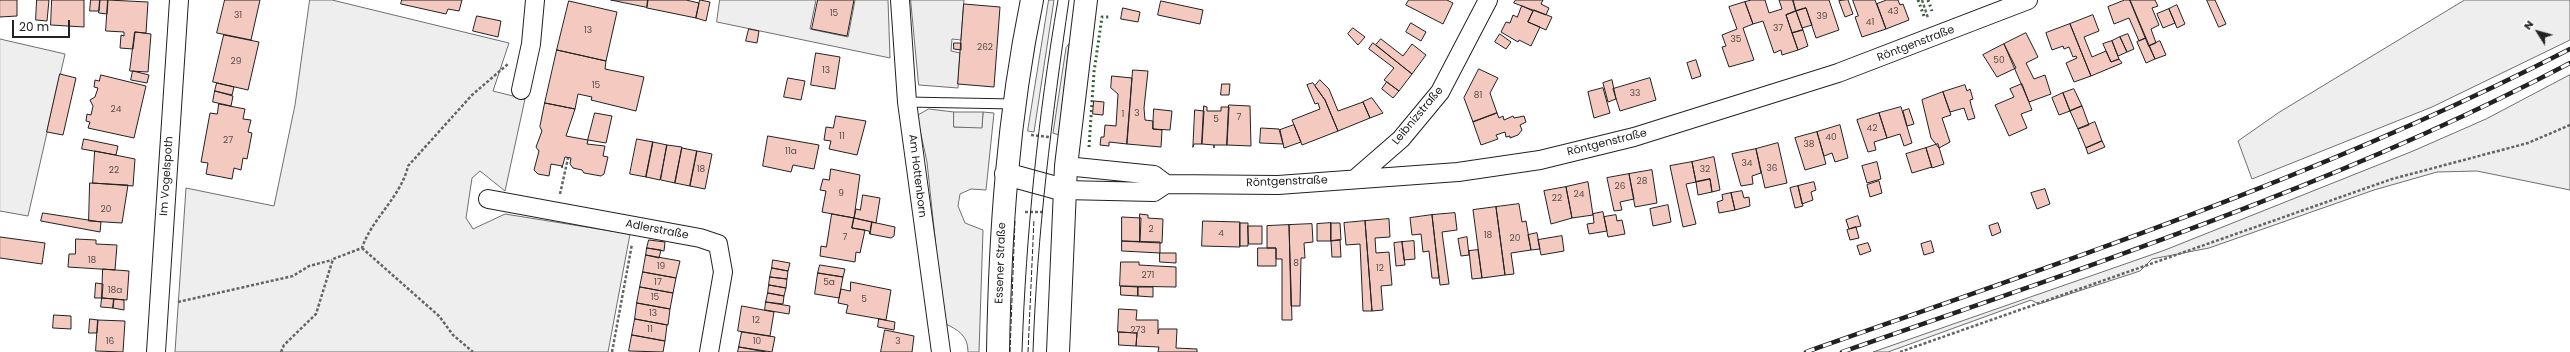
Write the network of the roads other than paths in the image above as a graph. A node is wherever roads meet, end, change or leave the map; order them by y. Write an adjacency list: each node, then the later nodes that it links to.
1 (179, 0): 17 (street, Im Vogelspoth)
2 (535, 0): 8 (street)
3 (900, 0): 9 (street, Am Hottenborn)
4 (1032, 0): 10 (main road, Essener Straße)
5 (1086, 0): 11 (main road)
6 (1488, 0): 13 (street, Leibnizstraße)
7 (2028, 0): 13 (street, Röntgenstraße)
8 (521, 90)
9 (907, 102): 10 (lane); 19 (street, Am Hottenborn)
10 (1014, 104): 12 (main road, Essener Straße)
11 (1066, 166): 12 (main road); 14 (street, Röntgenstraße); 15 (main road)
12 (1006, 174): 15 (main road); 20 (main road, Essener Straße)
13 (1355, 179): 14 (street, Röntgenstraße)
14 (1166, 184): 15 (street, Röntgenstraße)
15 (1064, 190): 21 (main road)
16 (488, 199): 18 (street, Adlerstraße)
17 (156, 352)
18 (709, 352)
19 (941, 352)
20 (998, 352)
21 (1058, 352)

